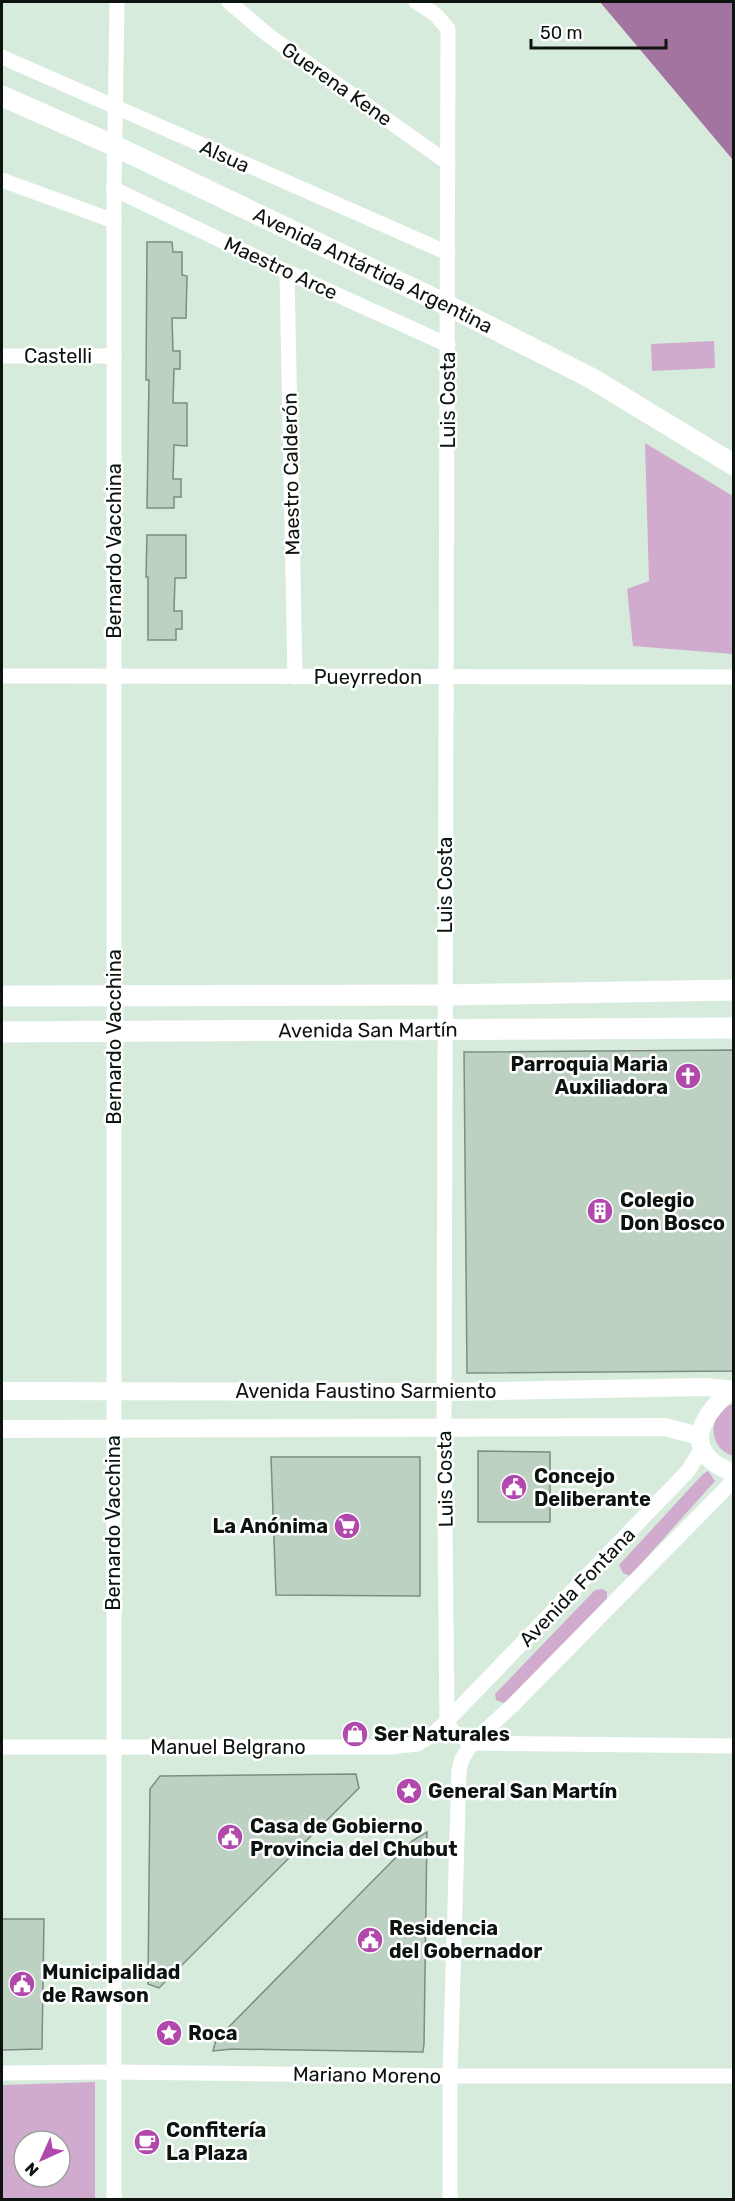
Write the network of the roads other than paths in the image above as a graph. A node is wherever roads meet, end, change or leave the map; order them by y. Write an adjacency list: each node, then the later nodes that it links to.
1 (117, 2): 6 (street, Bernardo Vacchina)
2 (229, 2): 8 (street, Guerena Kene)
3 (416, 2): 8 (street, Luis Costa)
4 (2, 57): 6 (street, Alsua)
5 (2, 96): 7 (main road, Avenida Antártida Argentina)
6 (115, 108): 7 (street, Bernardo Vacchina); 12 (street, Alsua)
7 (115, 146): 10 (street, Bernardo Vacchina); 14 (main road, Avenida Antártida Argentina)
8 (448, 163): 12 (street, Luis Costa)
9 (2, 180): 11 (street)
10 (114, 189): 11 (street, Bernardo Vacchina); 13 (street, Maestro Arce)
11 (114, 221): 17 (street, Bernardo Vacchina)
12 (448, 253): 14 (street, Luis Costa)
13 (287, 272): 15 (street, Maestro Arce); 21 (street, Maestro Calderón)
14 (449, 306): 15 (street, Luis Costa); 18 (main road, Avenida Antártida Argentina)
15 (448, 345): 22 (street, Luis Costa)
16 (2, 356): 17 (street, Castelli)
17 (114, 356): 20 (street, Bernardo Vacchina)
18 (734, 465)
19 (2, 676): 20 (street, Pueyrredon)
20 (114, 676): 21 (street, Pueyrredon); 27 (street, Bernardo Vacchina)
21 (295, 677): 22 (street, Pueyrredon)
22 (446, 677): 23 (street, Pueyrredon); 25 (street, Luis Costa)
23 (734, 677)
24 (734, 990): 25 (main road, Avenida San Martín)
25 (445, 995): 27 (main road, Avenida San Martín); 29 (street, Luis Costa)
26 (2, 996): 27 (main road, Avenida San Martín)
27 (114, 996): 31 (street, Bernardo Vacchina)
28 (734, 1029): 29 (main road, Avenida San Martín)
29 (445, 1031): 31 (main road, Avenida San Martín); 35 (street, Luis Costa)
30 (2, 1032): 31 (main road, Avenida San Martín)
31 (114, 1032): 34 (street, Bernardo Vacchina)
32 (732, 1390): 35 (street, Avenida Faustino Sarmiento); 39 (street, Avenida Faustino Sarmiento)
33 (2, 1391): 34 (street, Avenida Faustino Sarmiento)
34 (113, 1391): 35 (street, Avenida Faustino Sarmiento); 37 (street, Bernardo Vacchina)
35 (444, 1392): 36 (street, Luis Costa)
36 (444, 1426): 37 (street, Avenida Faustino Sarmiento); 39 (street, Avenida Faustino Sarmiento); 42 (street, Luis Costa)
37 (114, 1428): 38 (street, Avenida Faustino Sarmiento); 46 (street, Bernardo Vacchina)
38 (2, 1429)
39 (700, 1442): 40 (street, Avenida Faustino Sarmiento); 42 (street, Avenida Fontana)
40 (734, 1473)
41 (734, 1480): 43 (street, Avenida Fontana)
42 (447, 1721): 43 (street); 46 (street, Manuel Belgrano)
43 (466, 1740): 44 (street); 49 (street)
44 (734, 1746)
45 (2, 1747): 46 (street, Manuel Belgrano)
46 (113, 1747): 47 (street, Bernardo Vacchina)
47 (113, 2072): 48 (street, Mariano Moreno); 49 (street, Mariano Moreno); 51 (street, Bernardo Vacchina)
48 (2, 2073)
49 (450, 2076): 50 (street, Mariano Moreno); 52 (street)
50 (734, 2076)
51 (114, 2199)
52 (450, 2199)

